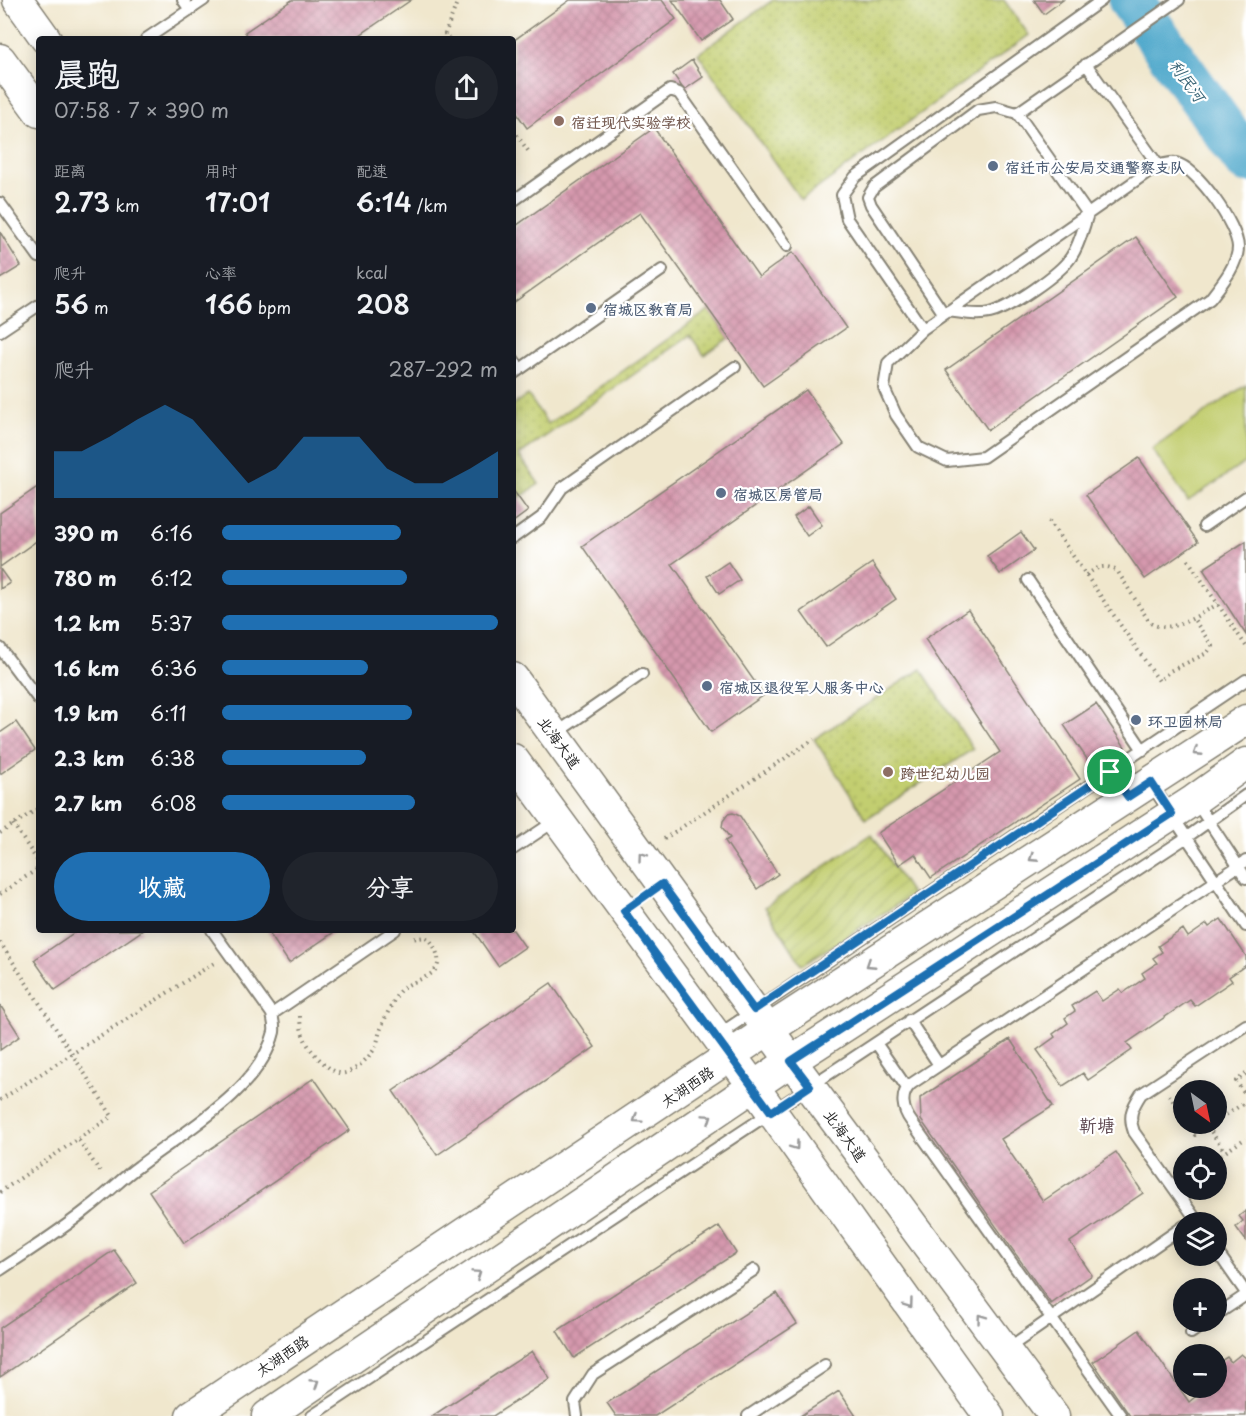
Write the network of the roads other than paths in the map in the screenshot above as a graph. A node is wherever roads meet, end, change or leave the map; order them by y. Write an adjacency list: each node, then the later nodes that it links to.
1 (18, 0): 7 (street)
2 (183, 0): 6 (lane)
3 (204, 0): 6 (lane)
4 (1101, 0): 22 (lane)
5 (1179, 0): 10 (lane)
6 (190, 10): 8 (lane)
7 (44, 36)
8 (151, 36)
9 (0, 59): 11 (street)
10 (1086, 64): 12 (lane); 13 (lane)
11 (36, 108)
12 (1017, 113): 16 (lane); 21 (lane)
13 (1158, 165): 16 (lane); 22 (lane)
14 (516, 199): 17 (lane)
15 (0, 203): 18 (lane)
16 (1088, 213): 21 (lane); 21 (lane)
17 (787, 246)
18 (36, 253)
19 (662, 270): 25 (lane)
20 (36, 307): 23 (lane)
21 (946, 313): 22 (lane)
22 (922, 329)
23 (0, 331)
24 (735, 367): 28 (lane)
25 (517, 371)
26 (1246, 497): 27 (lane)
27 (1204, 526)
28 (516, 535)
29 (1028, 580): 37 (lane)
30 (0, 648): 34 (lane)
31 (642, 674): 36 (lane)
32 (1246, 680): 37 (lane)
33 (516, 682): 36 (street, 北海大道)
34 (36, 696)
35 (1246, 720): 40 (street, 太湖西路, one-way to 40)
36 (554, 734): 48 (street, 北海大道, one-way to 36)
37 (1143, 750): 40 (lane)
38 (516, 763): 43 (street)
39 (1246, 763): 42 (street)
40 (1125, 784): 42 (lane); 54 (street, 太湖西路)
41 (1246, 795): 42 (lane)
42 (1190, 818): 45 (lane); 47 (lane); 55 (lane); 59 (street)
43 (557, 819): 44 (lane); 49 (street)
44 (516, 847)
45 (1242, 864): 46 (lane); 47 (lane)
46 (1246, 878)
47 (1216, 881): 50 (lane); 60 (lane)
48 (662, 884): 49 (street); 54 (street, 北海大道)
49 (624, 911): 58 (street)
50 (1246, 926)
51 (215, 933): 53 (lane)
52 (391, 933): 53 (lane)
53 (272, 1014): 68 (lane)
54 (761, 1020): 58 (street, 太湖西路); 59 (street, 北海大道)
55 (909, 1020): 57 (lane); 60 (lane)
56 (1246, 1025): 65 (lane)
57 (876, 1043): 61 (lane); 63 (lane)
58 (723, 1046): 62 (street); 75 (street, 太湖西路, one-way to 75)
59 (791, 1061): 61 (street, 北海大道); 62 (street)
60 (939, 1065): 63 (lane)
61 (810, 1086): 64 (lane); 73 (street, 北海大道, one-way to 61)
62 (754, 1087): 64 (street); 76 (street, one-way to 62)
63 (907, 1088): 72 (lane)
64 (771, 1112): 77 (lane); 80 (street, one-way to 80)
65 (1188, 1212)
66 (1173, 1234): 72 (lane)
67 (1227, 1266): 70 (lane)
68 (0, 1270)
69 (754, 1270): 78 (lane)
70 (1246, 1294): 71 (lane)
71 (1227, 1307)
72 (1051, 1318): 73 (lane); 82 (lane)
73 (1005, 1350): 81 (street, 北海大道)
74 (825, 1365): 79 (lane)
75 (191, 1416)
76 (267, 1416)
77 (312, 1416)
78 (578, 1416)
79 (748, 1416)
80 (989, 1416)
81 (1053, 1416)
82 (1121, 1416)

